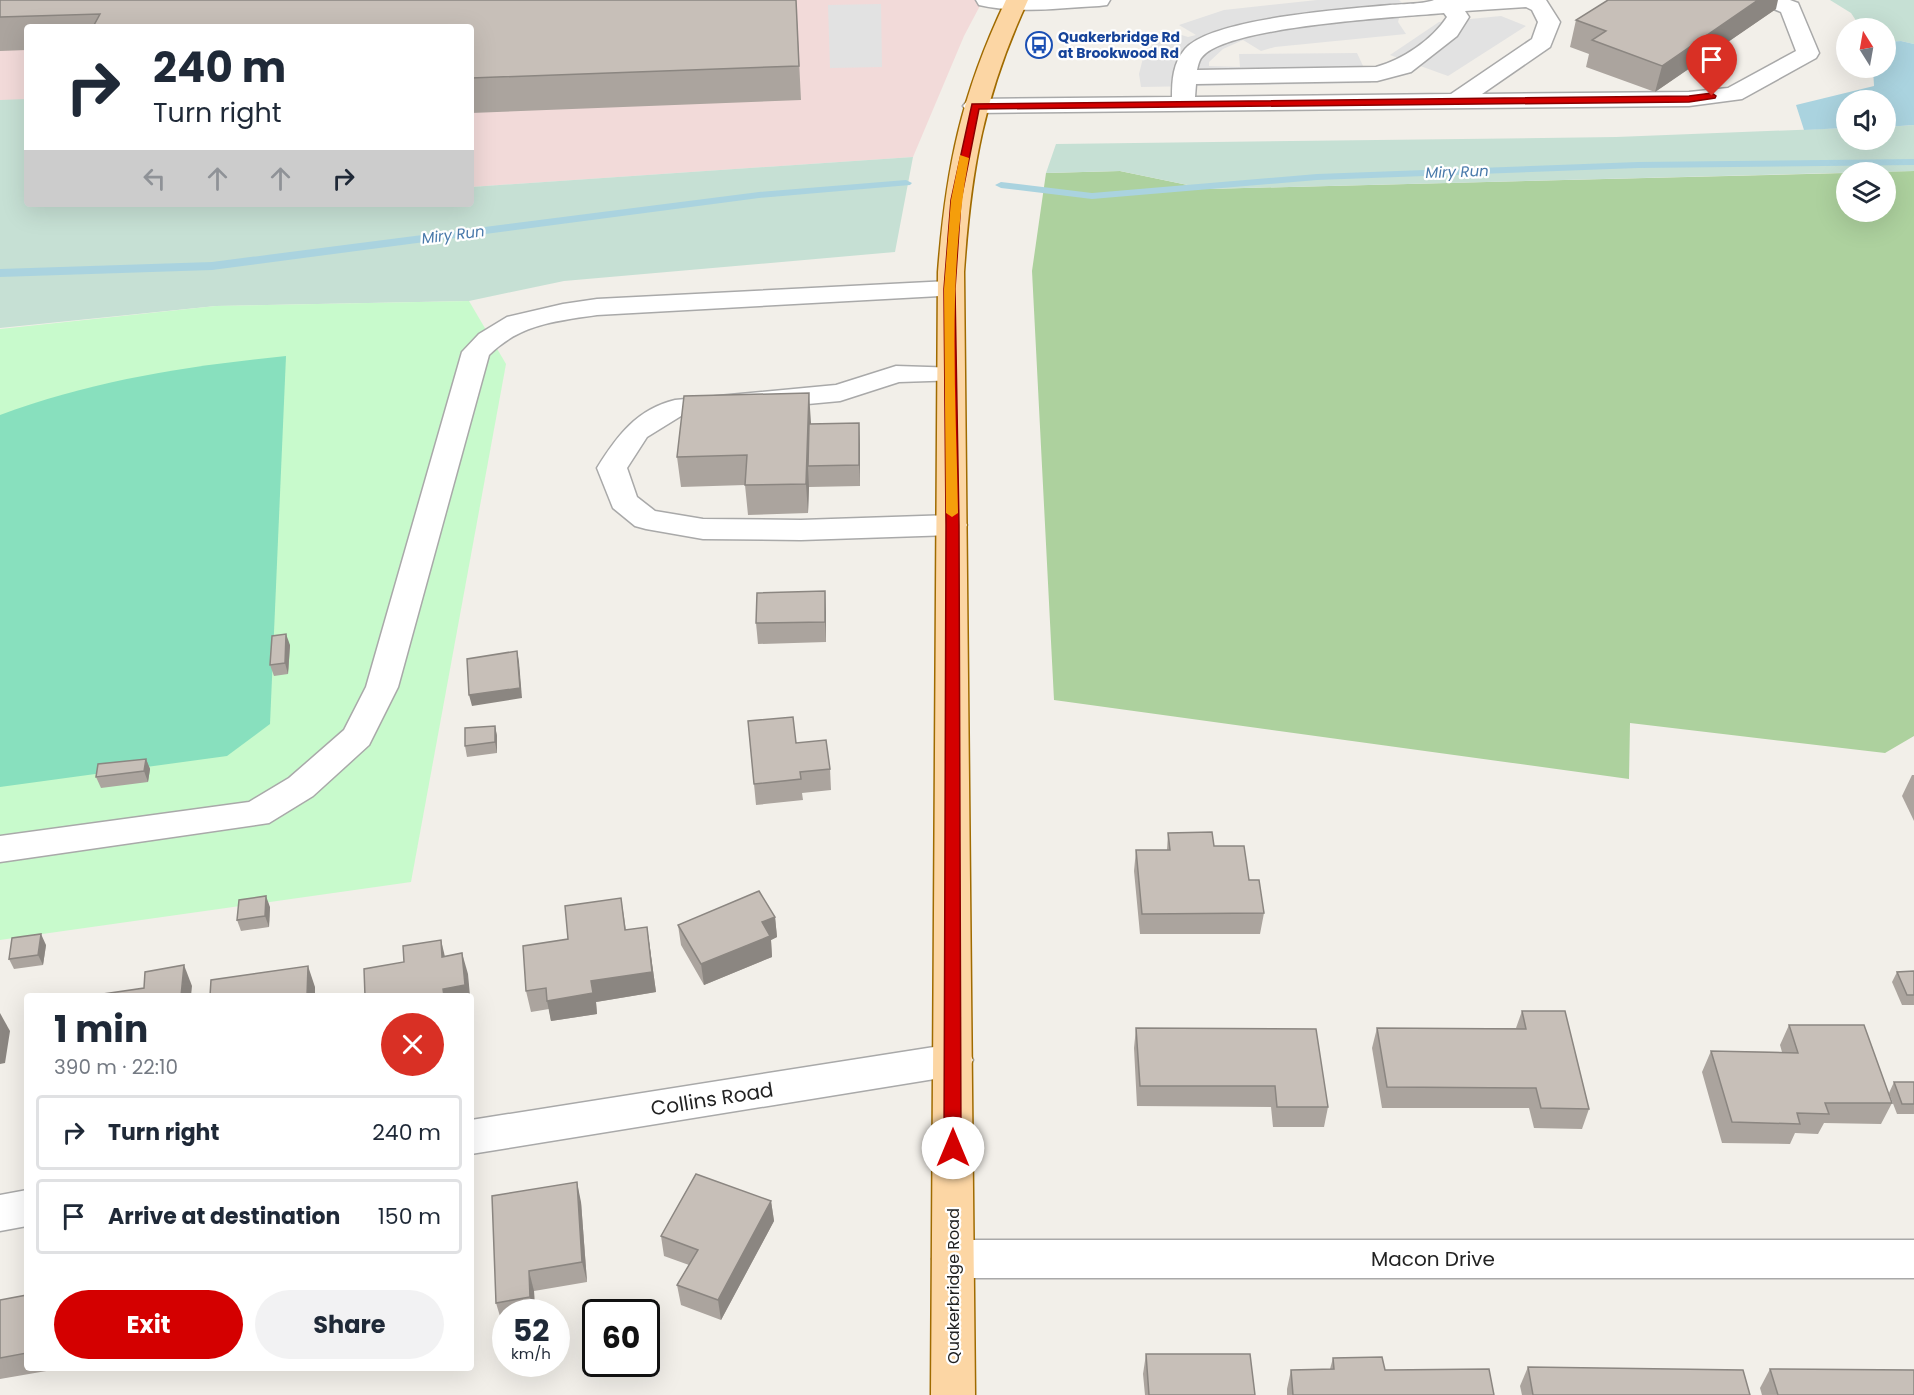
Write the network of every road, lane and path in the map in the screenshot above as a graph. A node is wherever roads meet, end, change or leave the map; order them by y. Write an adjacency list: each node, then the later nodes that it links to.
1 (1099, 0): 4 (street)
2 (1529, 0): 5 (street); 7 (street)
3 (1772, 0): 7 (street)
4 (1007, 1): 8 (main road, Quakerbridge Road)
5 (1448, 3): 6 (street); 6 (street)
6 (1185, 77): 9 (street)
7 (1455, 102): 9 (street)
8 (975, 106): 9 (street); 10 (main road, Quakerbridge Road)
9 (1184, 106)
10 (949, 289): 11 (main road, Quakerbridge Road); 13 (street)
11 (950, 374): 12 (main road, Quakerbridge Road); 12 (street)
12 (952, 525): 14 (main road, Quakerbridge Road)
13 (0, 849)
14 (953, 1060): 15 (street, Collins Road); 18 (main road, Quakerbridge Road)
15 (474, 1137)
16 (24, 1209): 17 (street)
17 (0, 1213)
18 (953, 1259): 19 (street, Macon Drive); 20 (main road, Quakerbridge Road)
19 (1914, 1259)
20 (953, 1395)

